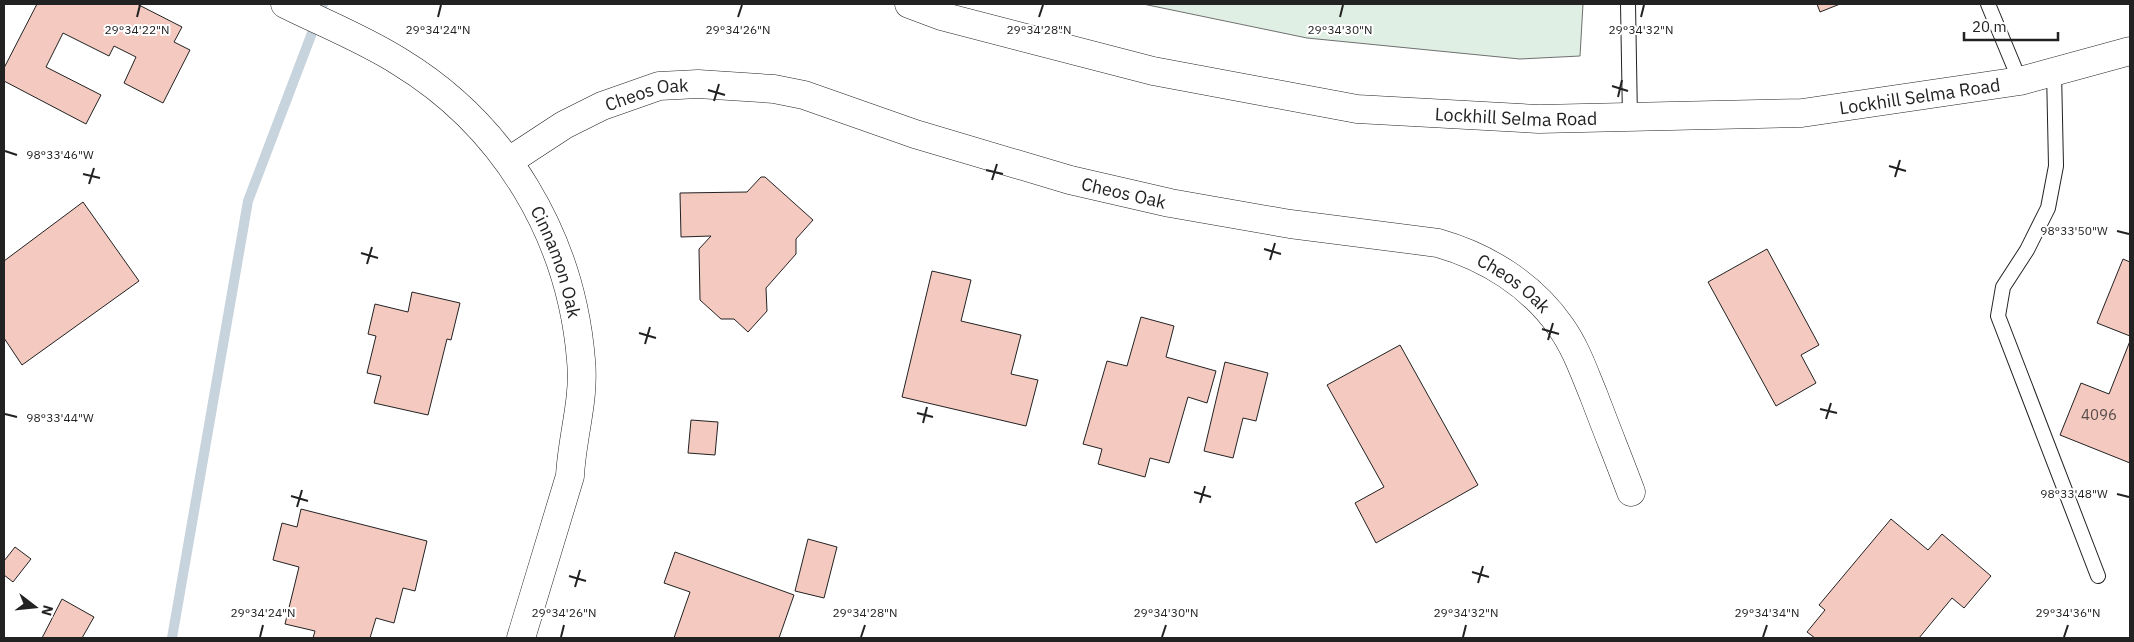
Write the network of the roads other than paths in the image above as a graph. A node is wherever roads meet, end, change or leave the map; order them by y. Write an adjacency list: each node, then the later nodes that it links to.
1 (909, 4): 8 (street, Lockhill Selma Road)
2 (1628, 4): 8 (lane)
3 (1988, 4): 7 (lane)
4 (291, 7): 9 (street, Cinnamon Oak)
5 (2130, 51): 6 (street, Lockhill Selma Road)
6 (2054, 71): 7 (street, Lockhill Selma Road); 11 (lane)
7 (2020, 80): 8 (street, Lockhill Selma Road)
8 (1630, 119)
9 (509, 161): 10 (street, Cheos Oak); 12 (street, Cinnamon Oak)
10 (1631, 492)
11 (2098, 576)
12 (521, 638)

